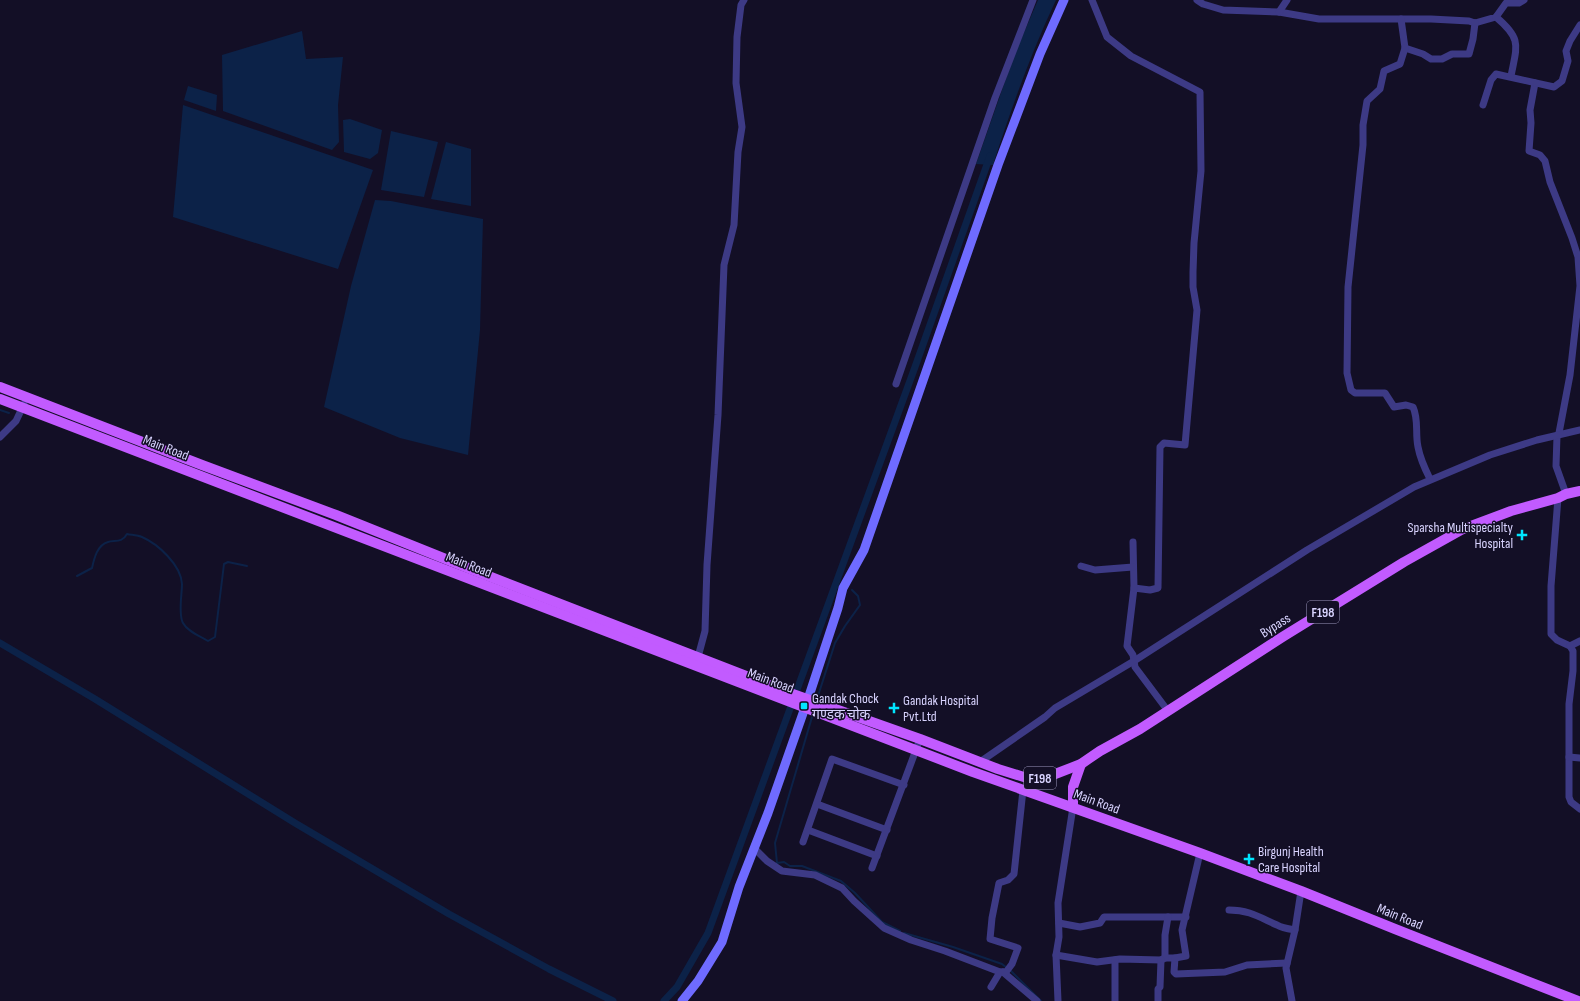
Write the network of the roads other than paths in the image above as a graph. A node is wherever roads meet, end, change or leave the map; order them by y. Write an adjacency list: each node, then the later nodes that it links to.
1 (744, 0): 36 (street)
2 (1033, 0): 17 (street)
3 (1064, 0): 39 (main road)
4 (1092, 0): 33 (street)
5 (1197, 0): 8 (street)
6 (1287, 0): 8 (street)
7 (1524, 0): 9 (street)
8 (1279, 12): 10 (street)
9 (1496, 17): 11 (street); 14 (street)
10 (1401, 19): 11 (street); 13 (street)
11 (1475, 23): 13 (street)
12 (1580, 25): 15 (street)
13 (1404, 48): 25 (street)
14 (1511, 76): 15 (street); 16 (street)
15 (1535, 83): 23 (street)
16 (1483, 105)
17 (896, 384)
18 (0, 387): 19 (main road, Main Road)
19 (26, 398): 21 (street); 28 (main road, Main Road)
20 (0, 399): 21 (main road, Main Road)
21 (23, 408): 24 (street); 29 (main road, Main Road)
22 (1580, 430): 23 (street)
23 (1557, 436): 25 (street); 27 (street)
24 (0, 437)
25 (1430, 479): 37 (street)
26 (1580, 491): 27 (main road, Bypass / F198)
27 (1562, 496): 35 (street); 40 (main road, Bypass / F198)
28 (321, 509): 29 (main road); 36 (main road, Main Road)
29 (318, 520): 38 (main road, Main Road)
30 (1132, 542): 32 (street)
31 (1081, 566): 32 (street)
32 (1133, 567): 33 (street)
33 (1134, 588): 37 (street)
34 (1580, 641): 35 (street)
35 (1570, 646): 43 (street)
36 (698, 657): 38 (main road, Main Road)
37 (1134, 661): 40 (street); 45 (street)
38 (788, 697): 39 (main road, Main Road)
39 (805, 702): 41 (main road, Main Road); 42 (main road, Main Road); 56 (main road)
40 (1168, 711): 46 (main road, Bypass / F198)
41 (920, 739): 42 (street); 45 (main road, Main Road)
42 (916, 751): 48 (street); 49 (main road, Main Road)
43 (1569, 757): 44 (street); 52 (street)
44 (1580, 758)
45 (980, 762): 47 (main road, Main Road)
46 (1081, 764): 47 (main road, Bypass / F198); 51 (main road)
47 (998, 769)
48 (904, 785): 50 (street); 54 (street)
49 (1023, 790): 51 (main road, Main Road); 71 (street)
50 (817, 804): 53 (street); 54 (street)
51 (1073, 807): 57 (main road, Main Road); 64 (street)
52 (1580, 809)
53 (808, 830): 55 (street); 58 (street)
54 (887, 830): 58 (street)
55 (803, 842)
56 (754, 848): 71 (street); 73 (main road)
57 (1200, 853): 60 (main road, Main Road); 63 (street)
58 (877, 856): 59 (street)
59 (872, 868)
60 (1301, 891): 65 (street); 79 (main road, Main Road)
61 (1229, 910): 65 (street)
62 (1168, 917): 63 (street); 64 (street); 68 (street)
63 (1186, 917): 67 (street)
64 (1059, 923): 66 (street)
65 (1295, 930): 70 (street)
66 (1056, 955): 69 (street); 75 (street)
67 (1175, 958): 68 (street); 70 (street)
68 (1163, 959): 69 (street); 77 (street)
69 (1115, 960): 76 (street)
70 (1287, 963): 78 (street)
71 (1003, 972): 72 (street); 74 (street)
72 (991, 987)
73 (682, 1001)
74 (1037, 1001)
75 (1058, 1001)
76 (1115, 1001)
77 (1158, 1001)
78 (1292, 1001)
79 (1578, 1001)

